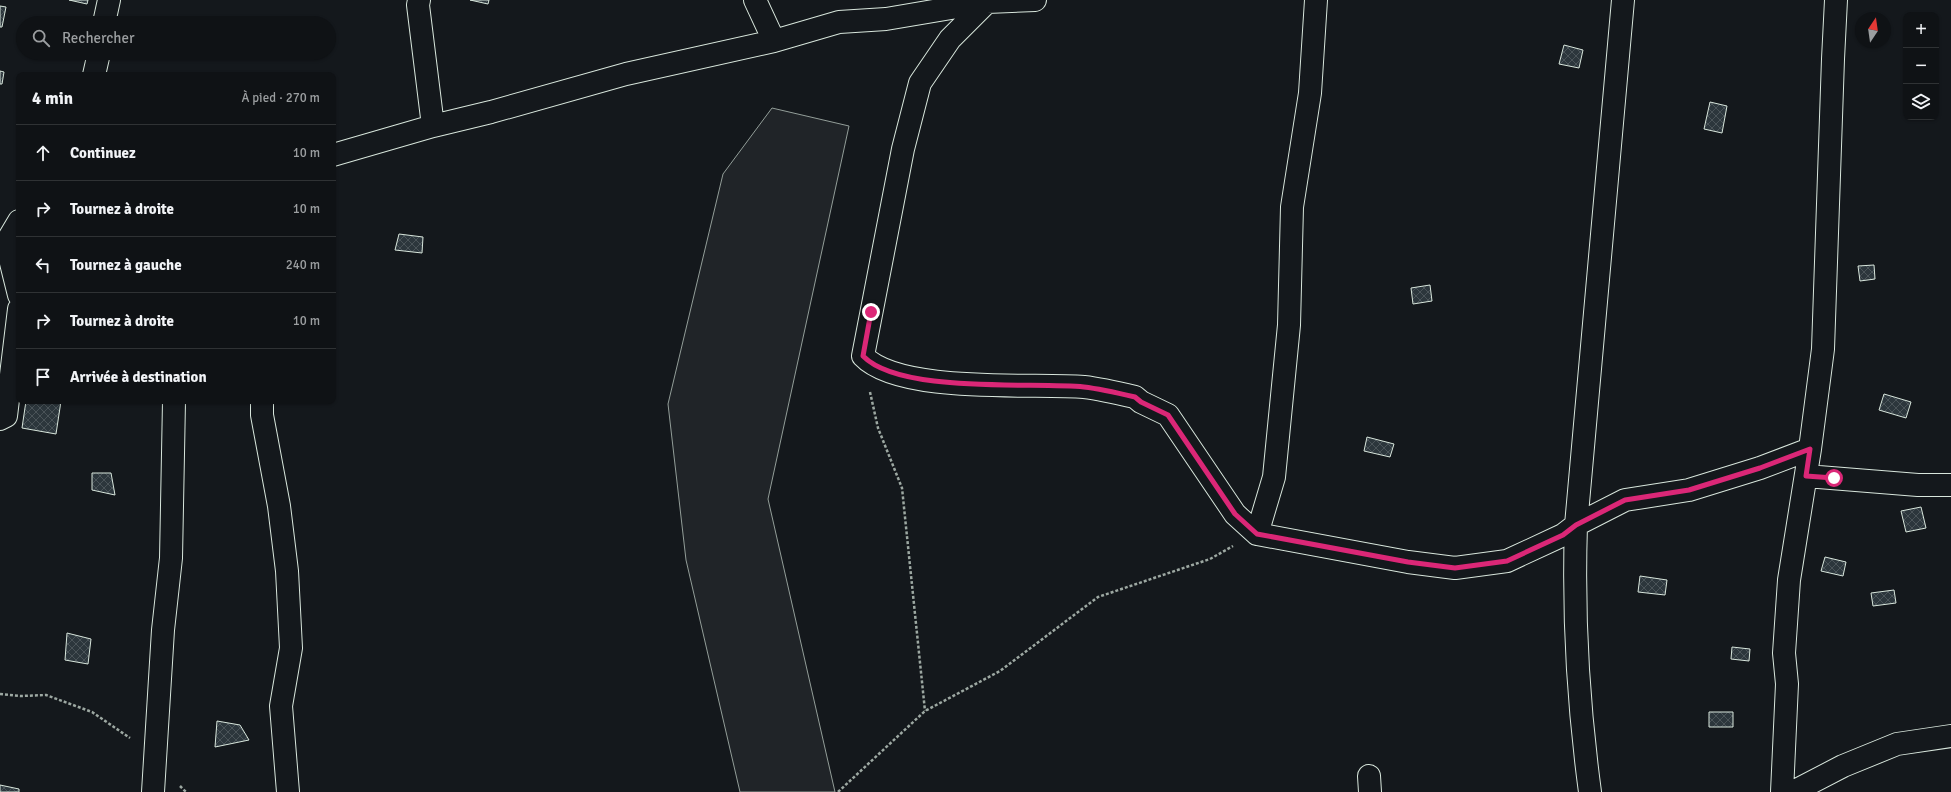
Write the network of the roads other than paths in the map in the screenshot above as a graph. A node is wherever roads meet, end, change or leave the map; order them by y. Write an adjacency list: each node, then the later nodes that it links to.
1 (109, 0): 9 (street)
2 (419, 0): 13 (street)
3 (755, 0): 10 (street)
4 (1034, 0): 8 (street)
5 (1316, 0): 28 (street)
6 (1623, 0): 27 (street)
7 (1836, 0): 24 (street)
8 (988, 1): 10 (street); 28 (street)
9 (106, 16)
10 (774, 41): 13 (street)
11 (97, 60): 12 (street)
12 (95, 72)
13 (433, 126): 14 (street)
14 (336, 154)
15 (16, 216): 16 (street)
16 (0, 219)
17 (16, 227): 18 (street)
18 (3, 252): 19 (street)
19 (16, 287)
20 (16, 334): 23 (street)
21 (174, 404): 30 (street)
22 (262, 404): 31 (street)
23 (0, 419)
24 (1810, 449): 25 (street); 27 (street)
25 (1806, 476): 26 (street); 33 (street)
26 (1951, 485)
27 (1576, 525): 28 (street); 32 (street)
28 (1257, 534)
29 (1951, 736): 34 (street)
30 (153, 792)
31 (288, 792)
32 (1590, 792)
33 (1782, 792)
34 (1793, 792)

